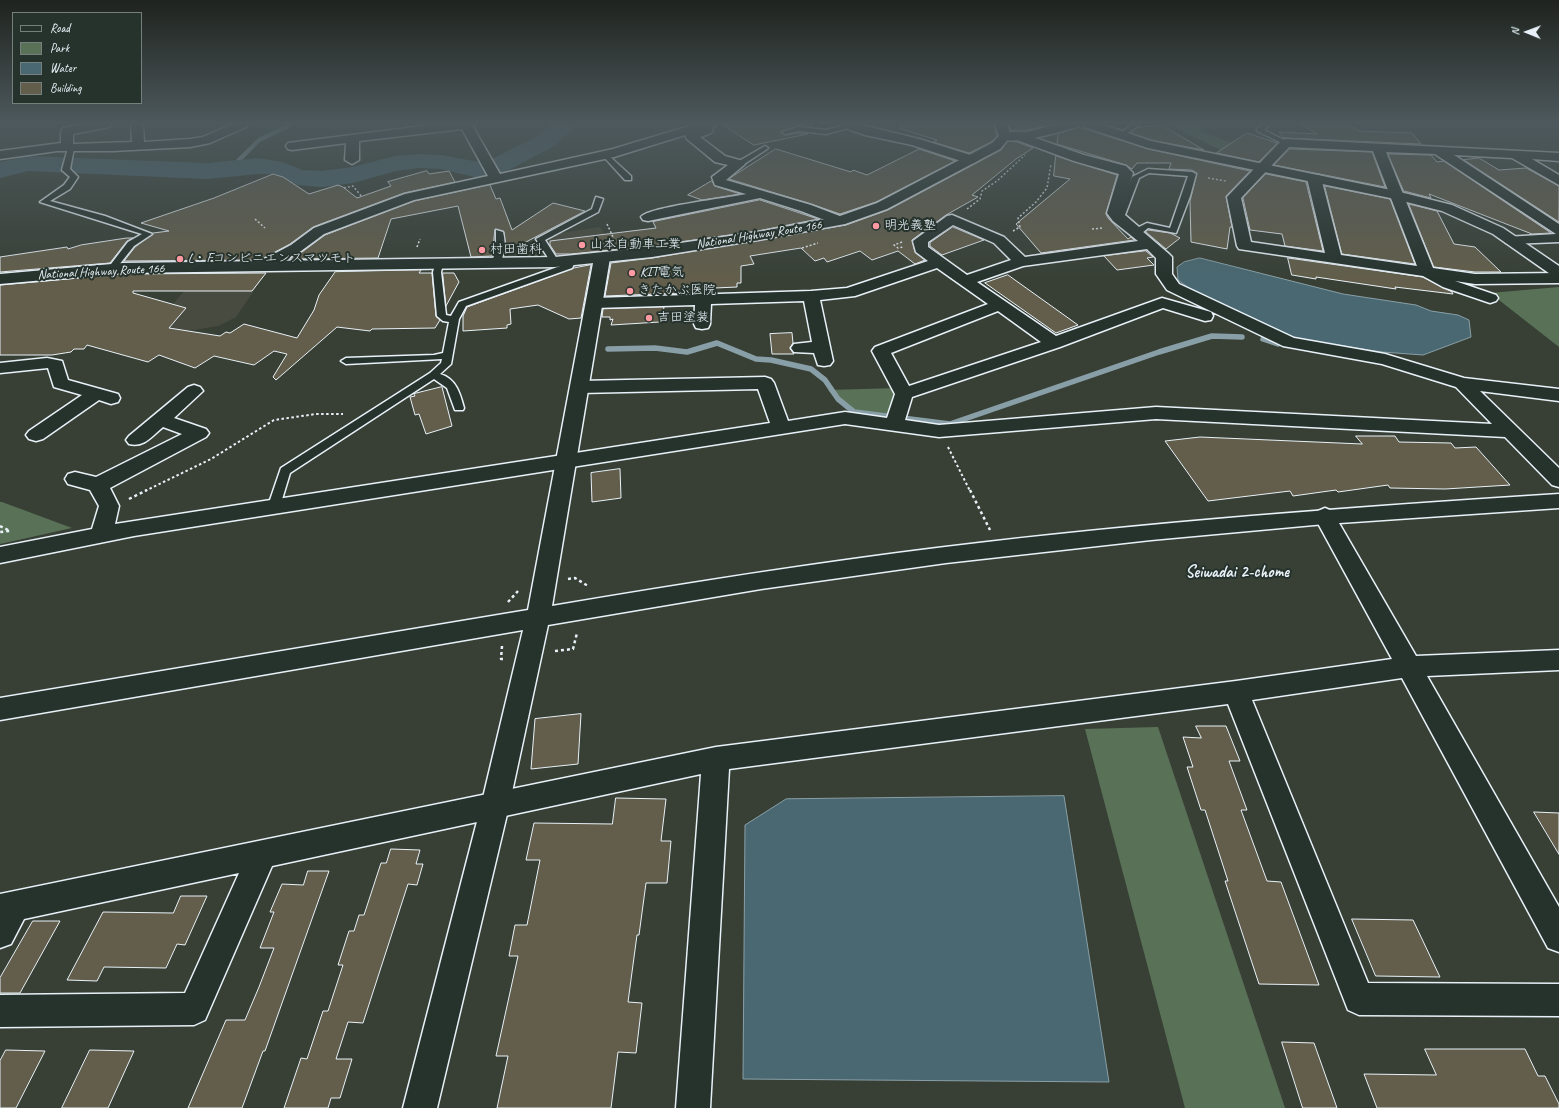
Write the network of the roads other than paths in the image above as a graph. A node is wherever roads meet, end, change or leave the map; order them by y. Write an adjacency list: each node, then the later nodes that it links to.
1 (74, 176): 37 (lane)
2 (507, 176): 14 (main road)
3 (626, 176): 15 (lane)
4 (721, 176): 18 (main road)
5 (941, 176): 22 (main road, National Highway Route 166)
6 (1125, 176): 27 (main road)
7 (1139, 176): 8 (lane)
8 (1191, 176)
9 (1254, 176): 29 (main road)
10 (1303, 176): 16 (main road)
11 (1389, 176): 19 (main road)
12 (1476, 176): 23 (main road)
13 (1550, 176): 17 (main road)
14 (496, 178): 36 (main road)
15 (628, 178)
16 (1314, 178): 19 (main road); 29 (main road)
17 (1559, 181)
18 (759, 194): 21 (main road); 22 (main road)
19 (1396, 195): 26 (main road); 38 (main road)
20 (599, 199): 30 (lane)
21 (648, 217)
22 (840, 221): 28 (main road, National Highway Route 166)
23 (1559, 230)
24 (499, 232): 34 (lane)
25 (1559, 238): 26 (main road)
26 (1511, 240): 39 (main road)
27 (1150, 244): 33 (main road); 50 (main road)
28 (602, 258): 31 (main road, National Highway Route 166); 46 (main road)
29 (1334, 259): 38 (main road)
30 (555, 262): 31 (main road, National Highway Route 166); 34 (main road, National Highway Route 166)
31 (571, 262): 48 (lane)
32 (939, 262): 33 (main road); 42 (main road); 43 (main road)
33 (1021, 262): 42 (main road)
34 (496, 263): 35 (main road, National Highway Route 166)
35 (439, 264): 36 (main road, National Highway Route 166); 48 (lane)
36 (262, 266): 37 (main road, National Highway Route 166)
37 (112, 268): 41 (main road, National Highway Route 166)
38 (1427, 272): 40 (main road); 44 (main road)
39 (1559, 273)
40 (1559, 278)
41 (0, 279)
42 (966, 280): 47 (main road)
43 (811, 296): 45 (main road); 52 (main road)
44 (1490, 298)
45 (703, 300): 46 (main road); 49 (main road)
46 (595, 303): 58 (main road)
47 (999, 305): 51 (main road); 62 (main road)
48 (454, 320): 53 (lane)
49 (702, 324)
50 (1260, 329): 51 (main road); 57 (main road)
51 (1054, 344): 62 (main road)
52 (800, 348)
53 (448, 356): 54 (lane); 56 (lane)
54 (346, 361)
55 (0, 368): 66 (main road)
56 (433, 375): 61 (lane); 73 (lane)
57 (1462, 384): 60 (main road); 65 (main road)
58 (580, 387): 64 (main road); 68 (main road)
59 (194, 391): 63 (main road)
60 (1559, 395)
61 (459, 408)
62 (899, 410): 64 (main road); 65 (main road)
63 (160, 420): 67 (main road); 71 (main road)
64 (781, 426): 68 (main road)
65 (1511, 431): 70 (main road)
66 (36, 436)
67 (136, 440)
68 (567, 461): 73 (main road); 77 (main road)
69 (75, 479): 71 (main road)
70 (1559, 480)
71 (98, 485): 75 (main road)
72 (1559, 501): 74 (main road)
73 (274, 506): 75 (main road)
74 (1325, 516): 77 (main road); 79 (main road)
75 (101, 535): 76 (main road)
76 (0, 555)
77 (538, 618): 81 (main road); 83 (main road)
78 (1559, 660): 79 (main road)
79 (1408, 667): 80 (main road); 87 (main road)
80 (1236, 692): 82 (main road); 88 (main road)
81 (0, 709)
82 (716, 759): 83 (main road); 91 (main road)
83 (495, 806): 84 (main road); 90 (main road)
84 (263, 853): 85 (main road); 89 (main road)
85 (8, 908): 86 (main road)
86 (0, 933)
87 (1559, 937)
88 (1559, 1000)
89 (0, 1011)
90 (420, 1108)
91 (693, 1108)

